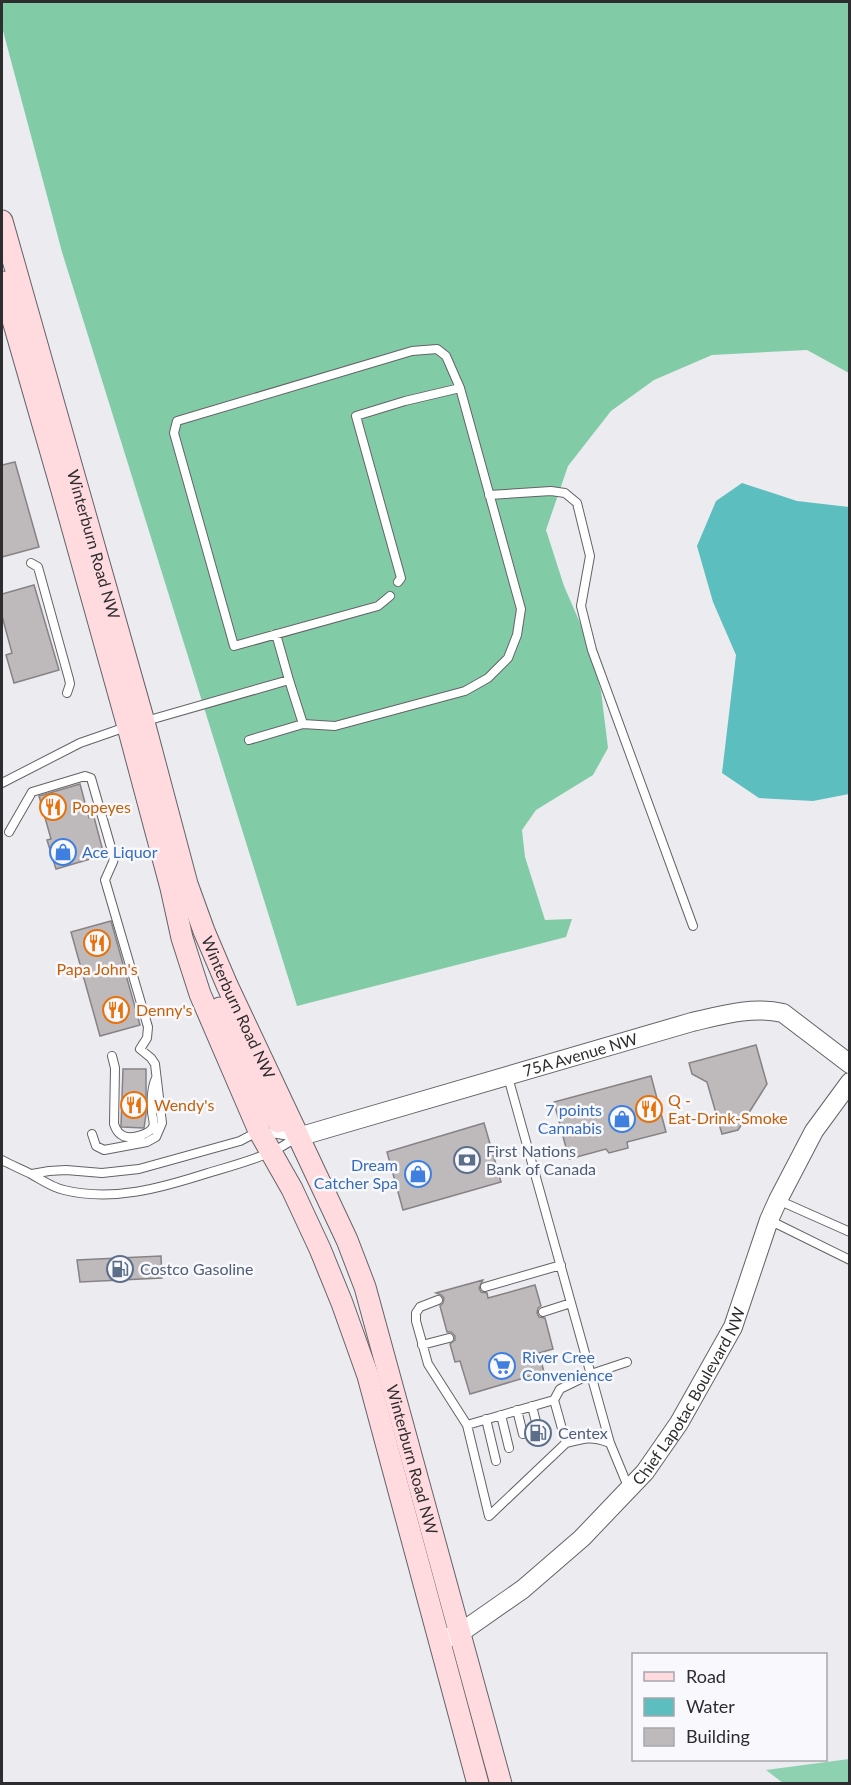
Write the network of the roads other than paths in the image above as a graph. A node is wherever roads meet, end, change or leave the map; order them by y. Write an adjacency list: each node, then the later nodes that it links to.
1 (2, 221): 2 (main road, Winterburn Road NW)
2 (7, 277): 11 (main road, Winterburn Road NW)
3 (460, 388): 4 (lane); 6 (lane); 8 (lane)
4 (489, 495): 12 (lane); 16 (lane)
5 (31, 563): 10 (lane)
6 (398, 582)
7 (390, 596): 8 (lane)
8 (276, 634): 9 (lane)
9 (289, 680): 11 (lane); 12 (lane)
10 (67, 693)
11 (136, 724): 14 (lane); 17 (main road, Winterburn Road NW); 25 (main road, Winterburn Road NW)
12 (303, 724): 13 (lane)
13 (249, 740)
14 (2, 783)
15 (9, 832): 21 (lane)
16 (693, 926)
17 (182, 938): 23 (main road, Winterburn Road NW); 25 (main road)
18 (112, 1056): 21 (lane)
19 (849, 1064): 20 (street, 75A Avenue NW)
20 (507, 1076): 25 (street, 75A Avenue NW); 33 (lane)
21 (157, 1077): 24 (lane)
22 (849, 1082): 29 (street, Chief Lapotac Boulevard NW)
23 (259, 1131): 25 (lane); 26 (main road, Winterburn Road NW); 28 (lane)
24 (92, 1134)
25 (298, 1137): 26 (lane); 55 (main road, Winterburn Road NW)
26 (271, 1152): 28 (lane); 56 (main road, Winterburn Road NW)
27 (2, 1160): 28 (lane)
28 (32, 1174)
29 (778, 1200): 30 (street, Chief Lapotac Boulevard NW); 31 (lane)
30 (769, 1220): 32 (lane); 54 (street, Chief Lapotac Boulevard NW)
31 (849, 1232)
32 (849, 1260)
33 (561, 1265): 34 (lane); 36 (lane)
34 (485, 1287)
35 (438, 1300): 39 (lane)
36 (571, 1303): 37 (lane); 41 (lane)
37 (543, 1312)
38 (448, 1338): 39 (lane)
39 (422, 1345): 48 (lane)
40 (627, 1362): 41 (lane)
41 (591, 1374): 42 (lane); 51 (lane)
42 (554, 1400): 43 (lane); 50 (lane)
43 (532, 1406): 44 (lane); 47 (lane)
44 (517, 1410): 45 (lane); 49 (lane)
45 (501, 1415): 46 (lane); 52 (lane)
46 (486, 1419): 48 (lane); 53 (lane)
47 (536, 1422)
48 (468, 1425): 50 (lane)
49 (523, 1434)
50 (566, 1443): 51 (lane)
51 (610, 1443): 54 (lane)
52 (509, 1448)
53 (496, 1461)
54 (629, 1490): 55 (street, Chief Lapotac Boulevard NW)
55 (460, 1634): 56 (street, Chief Lapotac Boulevard NW); 58 (main road, Winterburn Road NW)
56 (440, 1640): 57 (main road, Winterburn Road NW)
57 (478, 1784)
58 (501, 1784)

